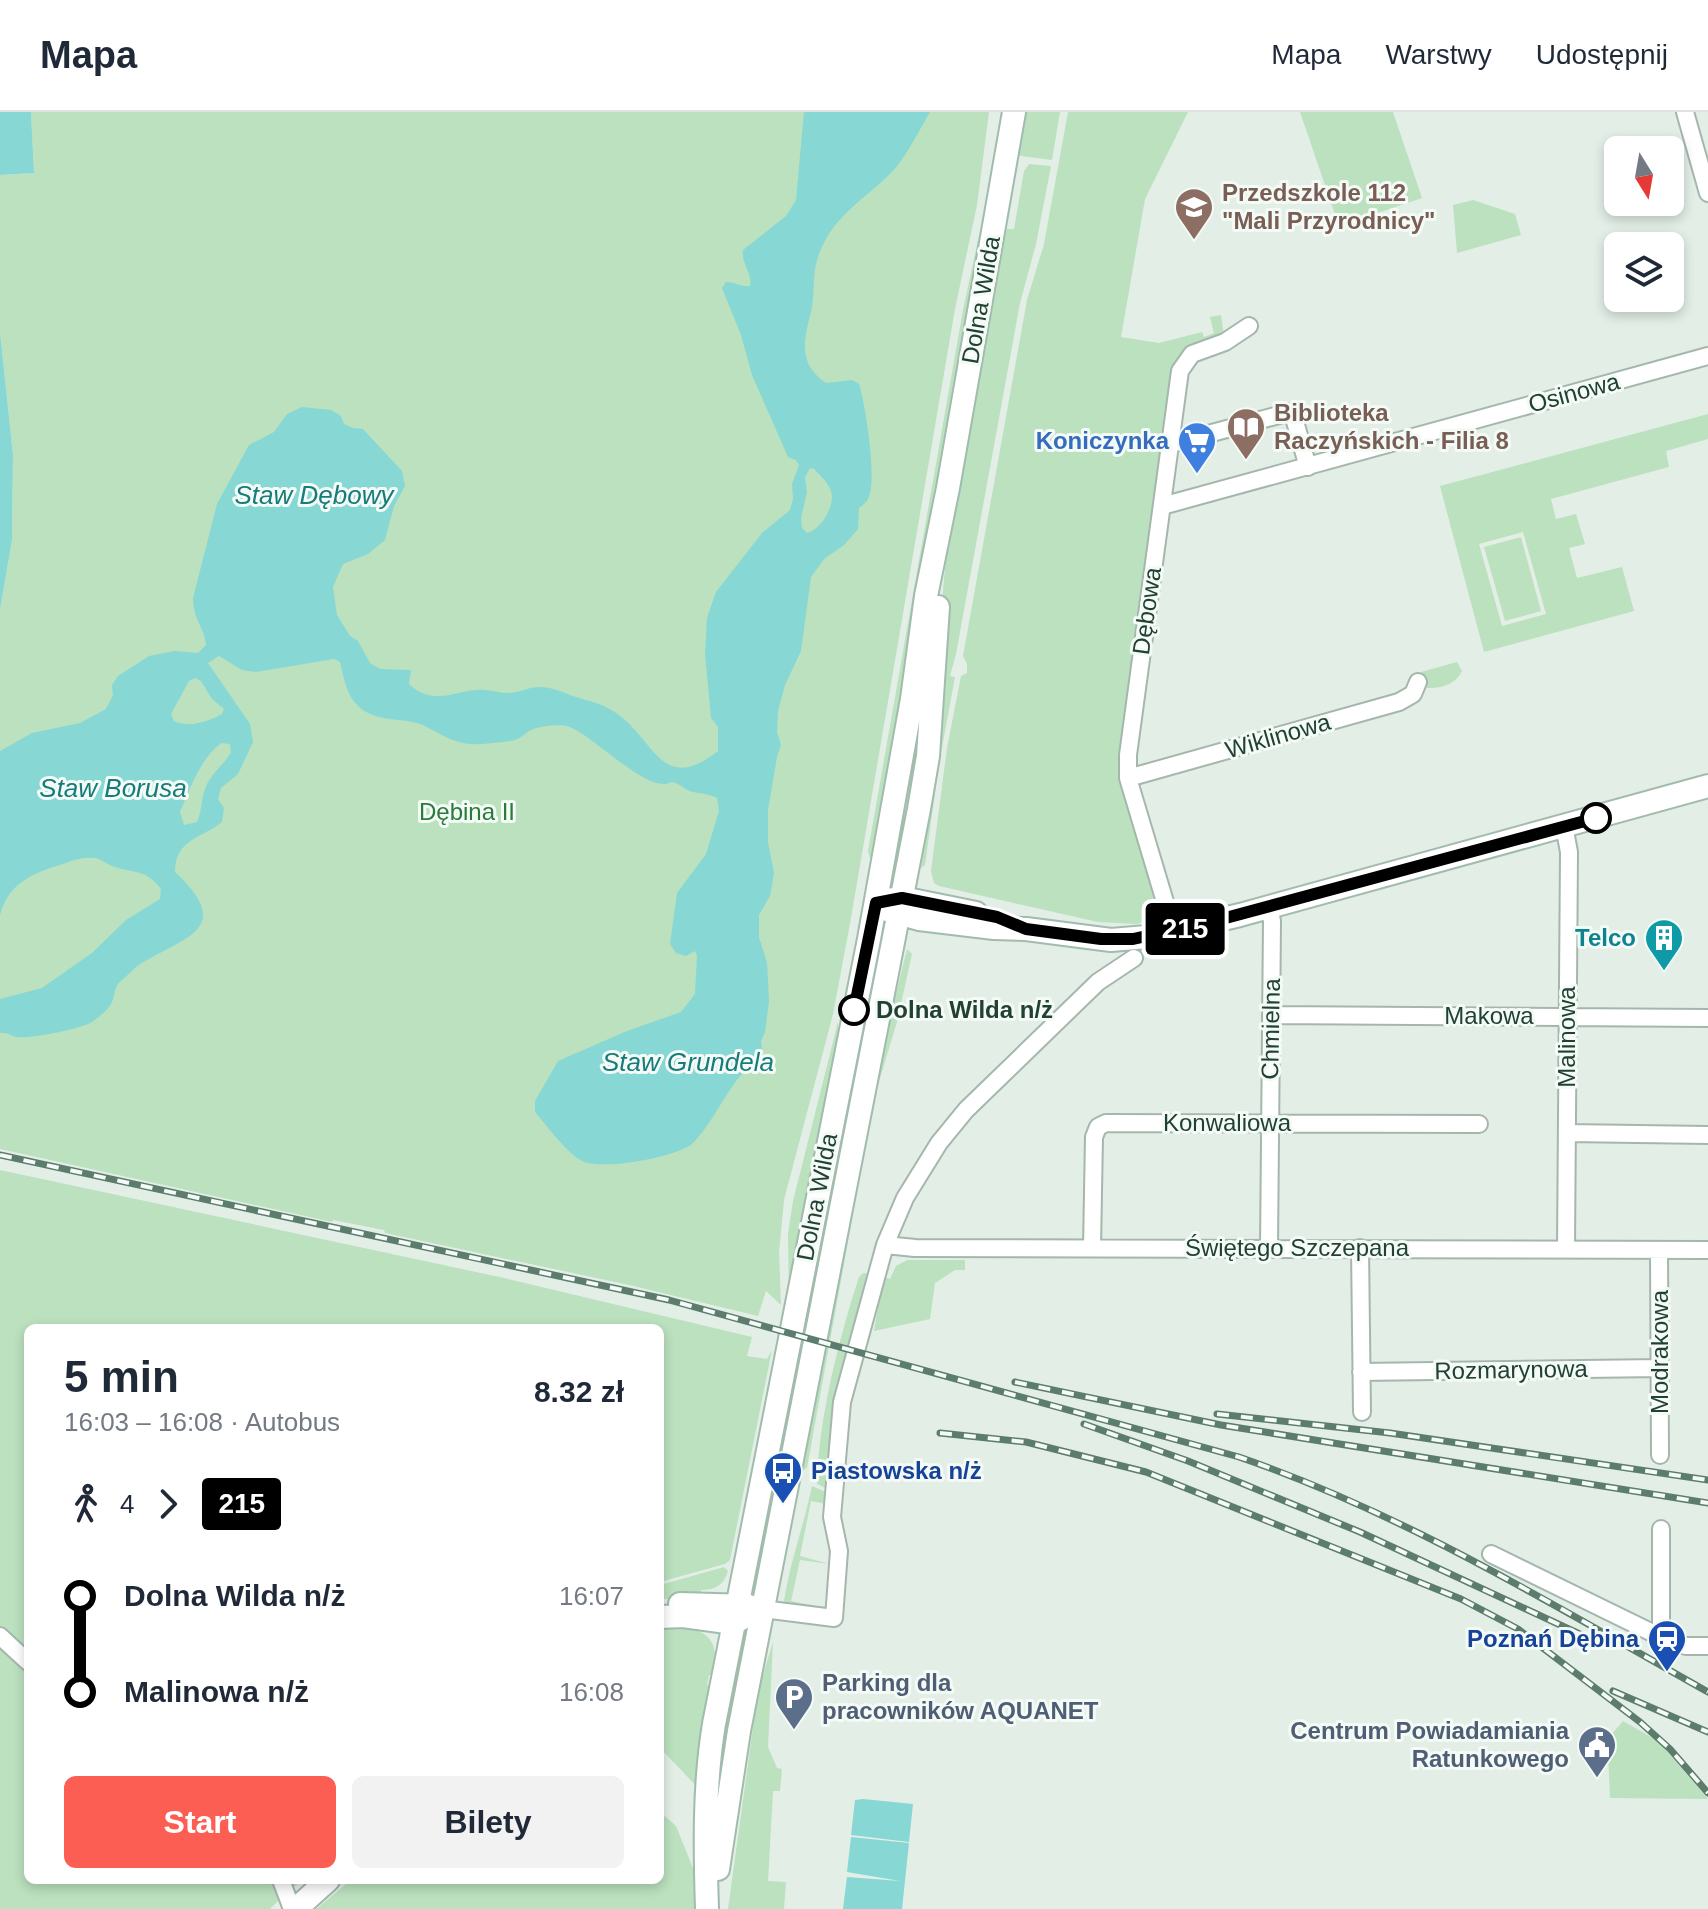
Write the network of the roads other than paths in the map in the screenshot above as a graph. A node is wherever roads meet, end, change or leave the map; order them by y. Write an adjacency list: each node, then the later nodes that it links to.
1 (1014, 112): 8 (main road, Dolna Wilda)
2 (1685, 112): 3 (street)
3 (1708, 193)
4 (1249, 326): 6 (street, Dębowa)
5 (1708, 356): 7 (street, Osinowa)
6 (1171, 444): 7 (street); 9 (street, Dębowa)
7 (1308, 467): 9 (street, Osinowa)
8 (948, 488): 14 (main road, Dolna Wilda); 15 (main road, Dolna Wilda)
9 (1162, 506): 11 (street, Dębowa)
10 (1418, 682): 11 (street, Wiklinowa)
11 (1128, 778): 17 (street, Dębowa)
12 (1708, 786): 13 (main road)
13 (1564, 826): 16 (main road); 20 (street, Malinowa)
14 (876, 903): 15 (main road); 41 (main road, Dolna Wilda)
15 (901, 907): 17 (main road); 40 (main road, Dolna Wilda)
16 (1269, 907): 17 (main road); 19 (street, Chmielna)
17 (1174, 932)
18 (1134, 958): 26 (street)
19 (1271, 1015): 20 (street, Makowa); 22 (street, Chmielna)
20 (1567, 1017): 21 (street, Makowa); 24 (street, Malinowa)
21 (1708, 1018)
22 (1270, 1123): 23 (street, Konwaliowa); 27 (street, Konwaliowa); 28 (street, Chmielna)
23 (1479, 1124)
24 (1567, 1133): 25 (street); 30 (street, Malinowa)
25 (1708, 1135)
26 (885, 1245): 27 (street, Świętego Szczepana); 40 (street)
27 (1092, 1248): 28 (street, Świętego Szczepana)
28 (1269, 1248): 29 (street, Świętego Szczepana)
29 (1360, 1248): 30 (street, Świętego Szczepana); 34 (street)
30 (1566, 1249): 31 (street, Świętego Szczepana)
31 (1659, 1250): 32 (street, Świętego Szczepana); 33 (street, Modrakowa)
32 (1708, 1250)
33 (1660, 1368): 34 (street, Rozmarynowa); 36 (street, Modrakowa)
34 (1361, 1372): 35 (street)
35 (1362, 1412)
36 (1660, 1455)
37 (1661, 1529): 44 (street)
38 (1491, 1554): 44 (street)
39 (664, 1605): 41 (main road)
40 (762, 1609): 41 (main road); 50 (main road, Dolna Wilda)
41 (735, 1613): 42 (main road); 50 (main road, Dolna Wilda)
42 (664, 1617)
43 (0, 1636): 46 (street)
44 (1661, 1637): 45 (street)
45 (1708, 1646)
46 (24, 1658)
47 (283, 1884): 49 (street)
48 (323, 1884): 49 (main road)
49 (294, 1909)
50 (709, 1909)

